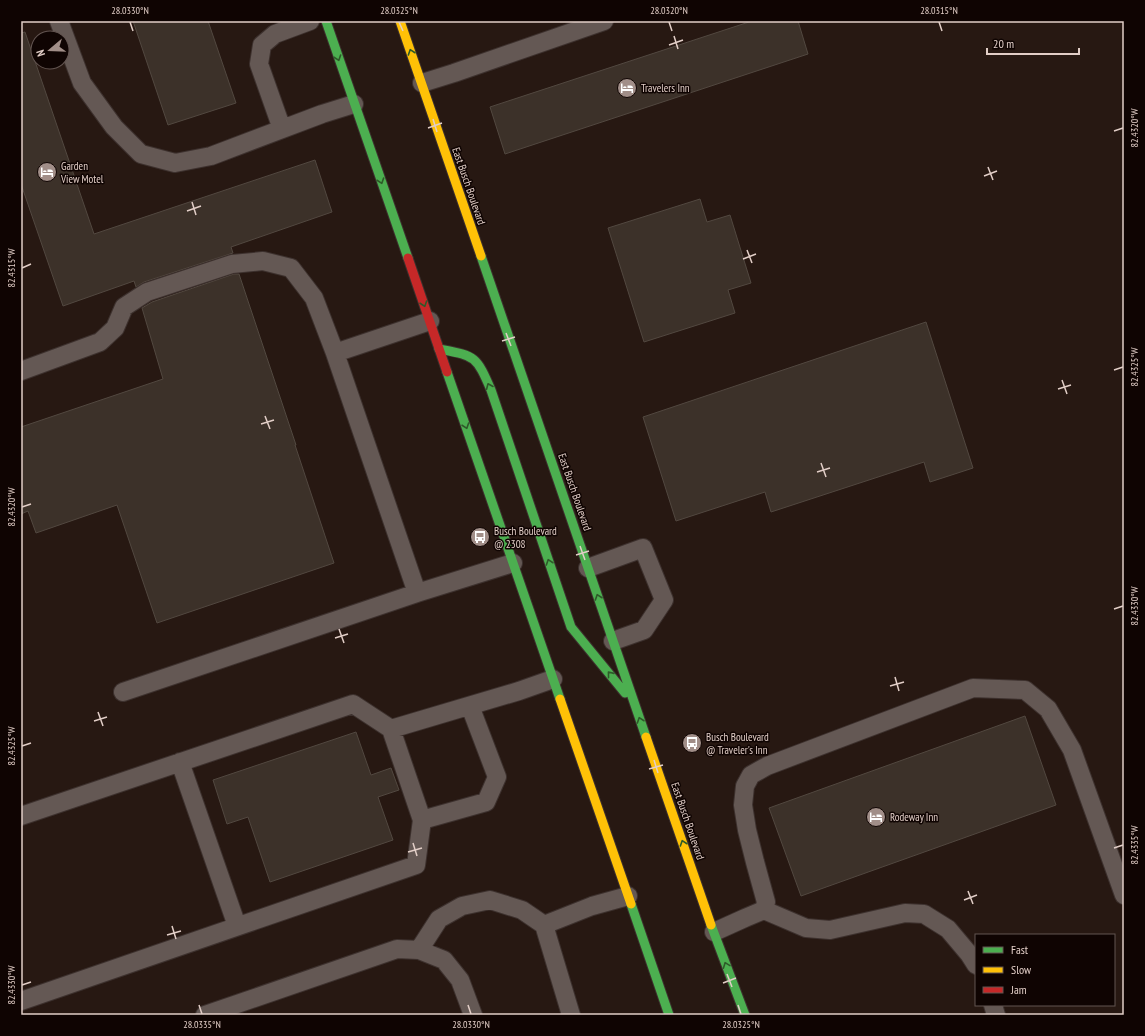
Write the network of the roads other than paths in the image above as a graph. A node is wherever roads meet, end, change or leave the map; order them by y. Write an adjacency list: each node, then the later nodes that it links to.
1 (59, 21): 8 (lane)
2 (310, 21): 8 (lane)
3 (326, 21): 7 (main road, one-way to 7)
4 (400, 21): 6 (main road, East Busch Boulevard, one-way to 4)
5 (604, 21): 6 (lane)
6 (422, 83): 14 (main road, East Busch Boulevard)
7 (354, 104): 8 (lane); 9 (main road, one-way to 9)
8 (282, 129)
9 (430, 321): 10 (main road); 11 (lane)
10 (439, 349): 13 (main road, one-way to 13); 19 (main road, one-way to 10)
11 (335, 353): 12 (lane); 15 (lane)
12 (21, 371)
13 (513, 563): 15 (lane); 17 (main road)
14 (588, 568): 16 (main road, East Busch Boulevard, one-way to 14); 16 (lane)
15 (417, 593): 18 (lane)
16 (613, 641): 19 (main road, East Busch Boulevard)
17 (553, 679): 20 (lane); 26 (main road)
18 (123, 692)
19 (635, 705): 30 (main road, East Busch Boulevard, one-way to 19)
20 (470, 706): 21 (lane); 24 (lane)
21 (391, 729): 22 (lane); 24 (lane)
22 (180, 762): 23 (lane); 29 (lane)
23 (21, 816)
24 (422, 820): 29 (lane)
25 (1124, 895): 27 (lane)
26 (628, 896): 28 (lane); 37 (main road)
27 (764, 910): 30 (lane); 32 (lane)
28 (544, 925): 31 (lane); 36 (lane)
29 (237, 926): 33 (lane)
30 (714, 932): 38 (main road, East Busch Boulevard, one-way to 30)
31 (419, 950): 34 (lane); 35 (lane)
32 (975, 963)
33 (21, 1000)
34 (205, 1015)
35 (473, 1015)
36 (571, 1015)
37 (669, 1015)
38 (745, 1015)

